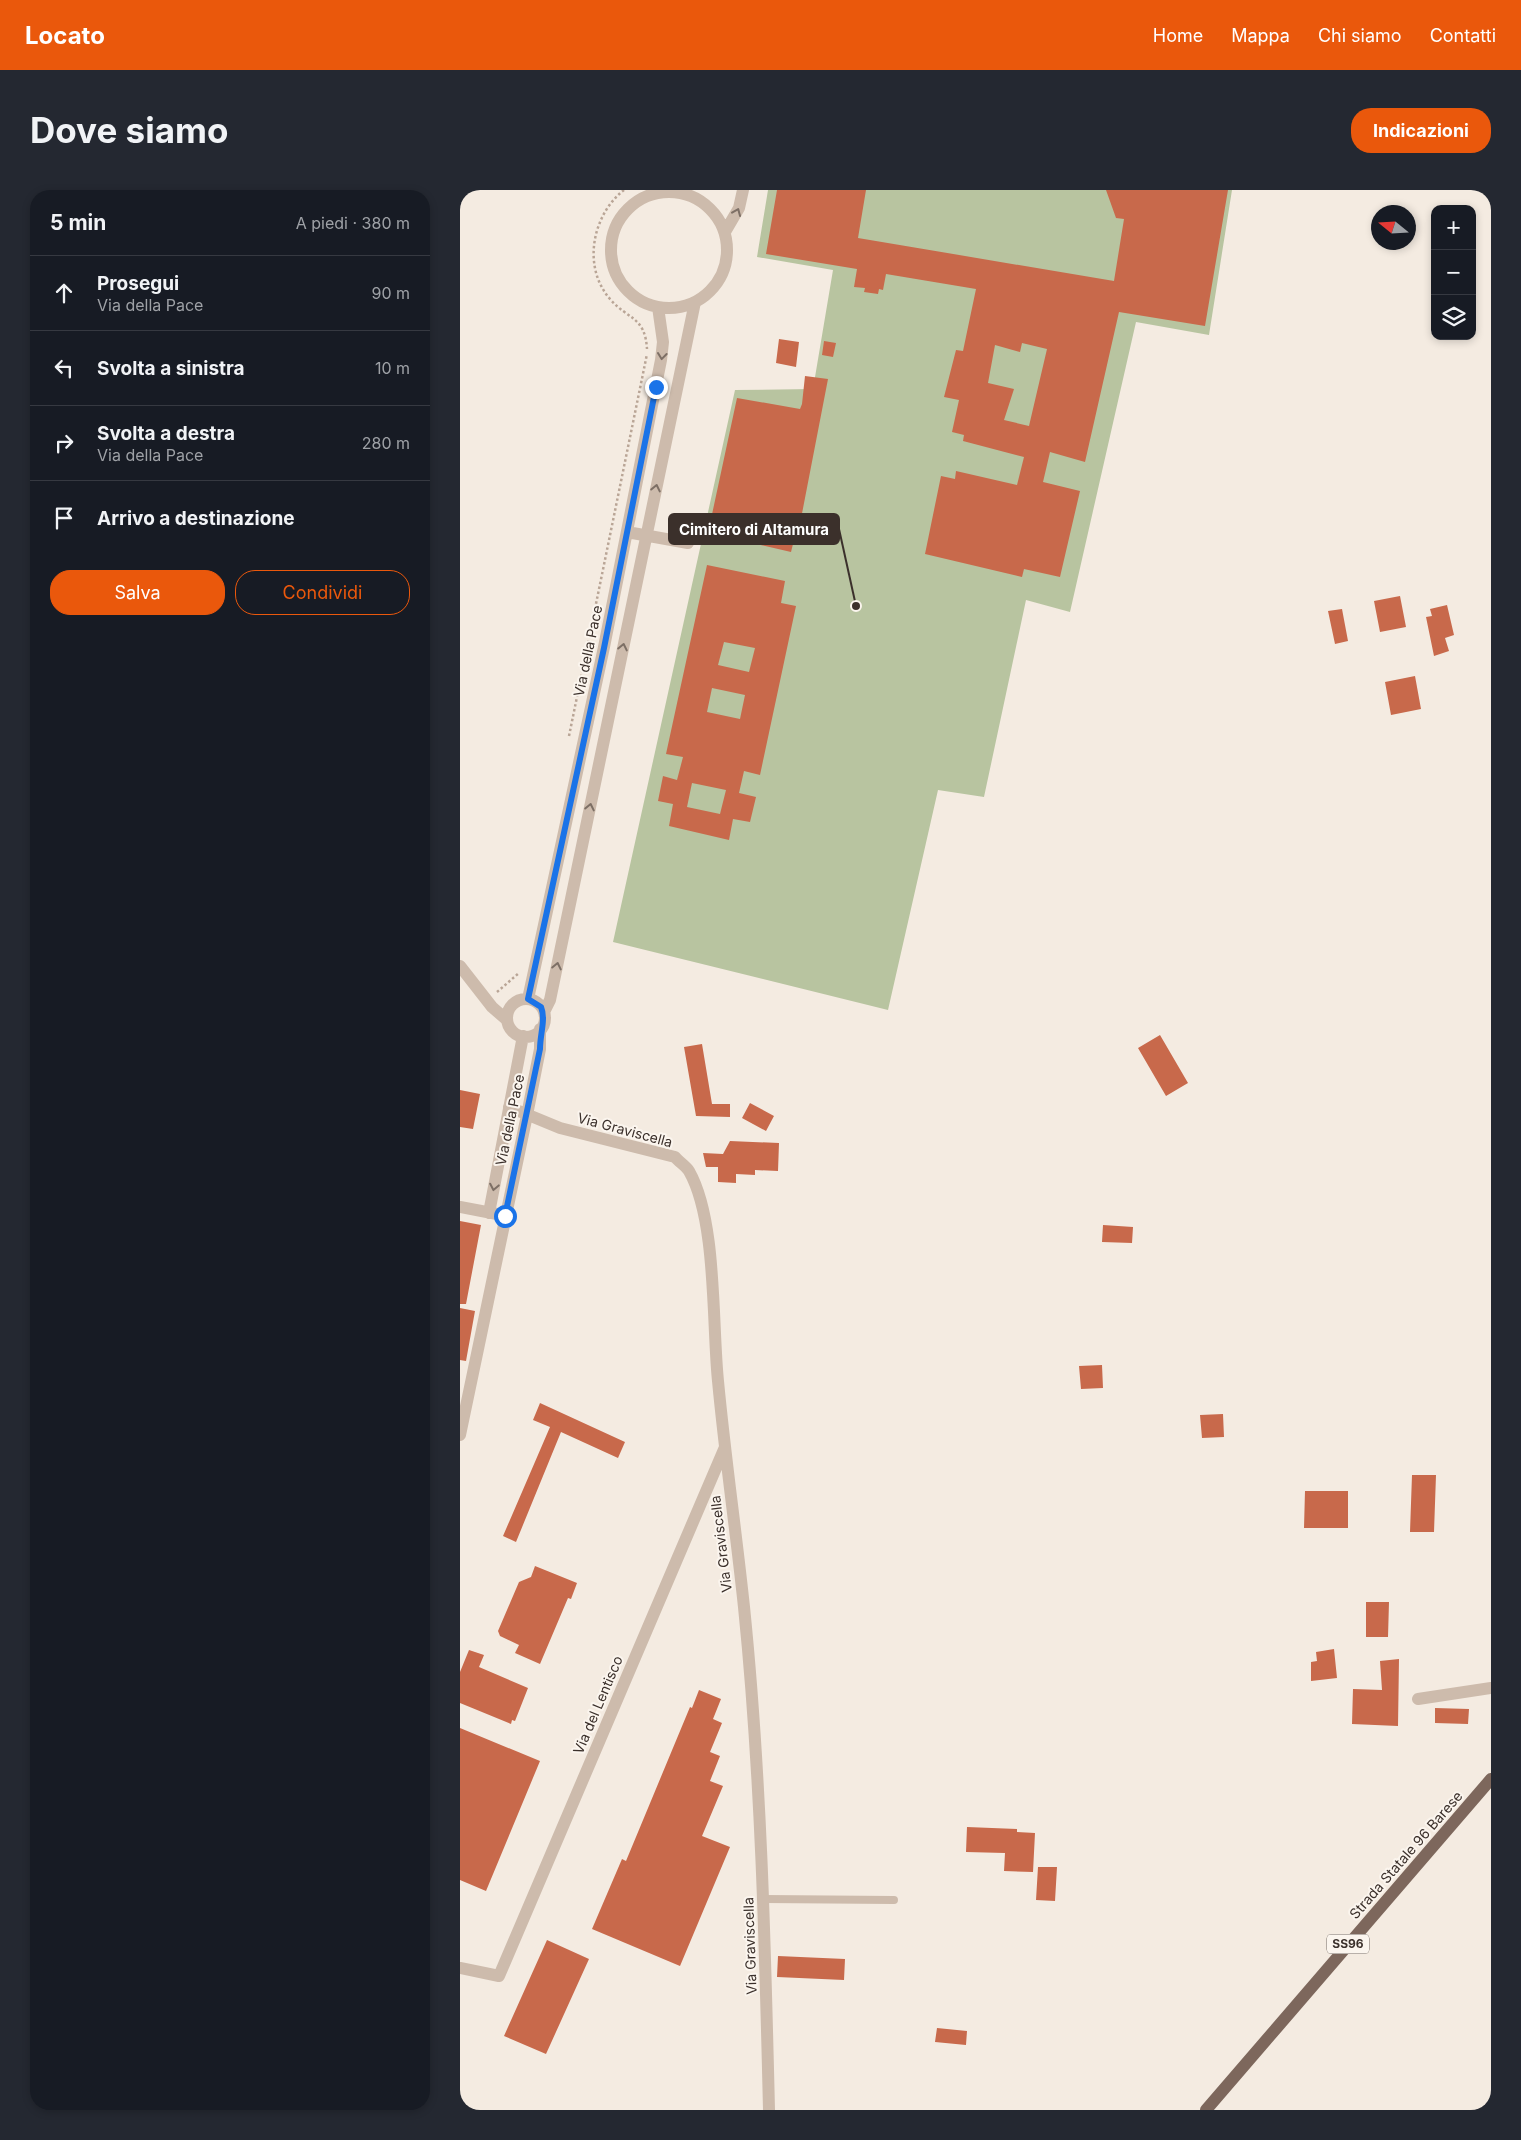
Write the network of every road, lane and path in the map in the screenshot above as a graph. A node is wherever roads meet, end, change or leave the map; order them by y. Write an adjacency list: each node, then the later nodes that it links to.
1 (624, 190): 10 (path)
2 (743, 190): 4 (street, one-way to 2)
3 (687, 191): 4 (street); 6 (street)
4 (726, 232): 5 (street)
5 (695, 302): 6 (street); 8 (street, one-way to 5)
6 (658, 307): 7 (street, Via della Pace, one-way to 7)
7 (627, 532): 8 (street); 13 (street, Via della Pace)
8 (646, 535): 9 (street); 15 (street, one-way to 8)
9 (688, 543)
10 (569, 738)
11 (460, 966): 14 (street)
12 (522, 971): 14 (path)
13 (528, 999): 15 (street); 16 (street)
14 (490, 1004): 16 (street)
15 (544, 1012): 17 (street)
16 (508, 1014): 18 (street)
17 (540, 1030): 18 (street); 20 (street, Via della Pace)
18 (523, 1036): 19 (street, Via della Pace)
19 (509, 1107): 20 (street, Via Graviscella); 22 (street, Via della Pace, one-way to 22)
20 (527, 1115): 23 (street, Via della Pace); 25 (street, Via Graviscella)
21 (460, 1207): 22 (street)
22 (489, 1213): 23 (street)
23 (505, 1216): 24 (street, Via della Pace)
24 (460, 1435)
25 (725, 1446): 29 (street, Via Graviscella); 31 (street, Via del Lentisco)
26 (1491, 1688): 27 (street)
27 (1418, 1699)
28 (1491, 1779): 33 (main road, Strada Statale 96 Barese / SS96)
29 (764, 1899): 30 (lane); 32 (street, Via Graviscella)
30 (894, 1900)
31 (460, 1968)
32 (769, 2110)
33 (1206, 2110)

